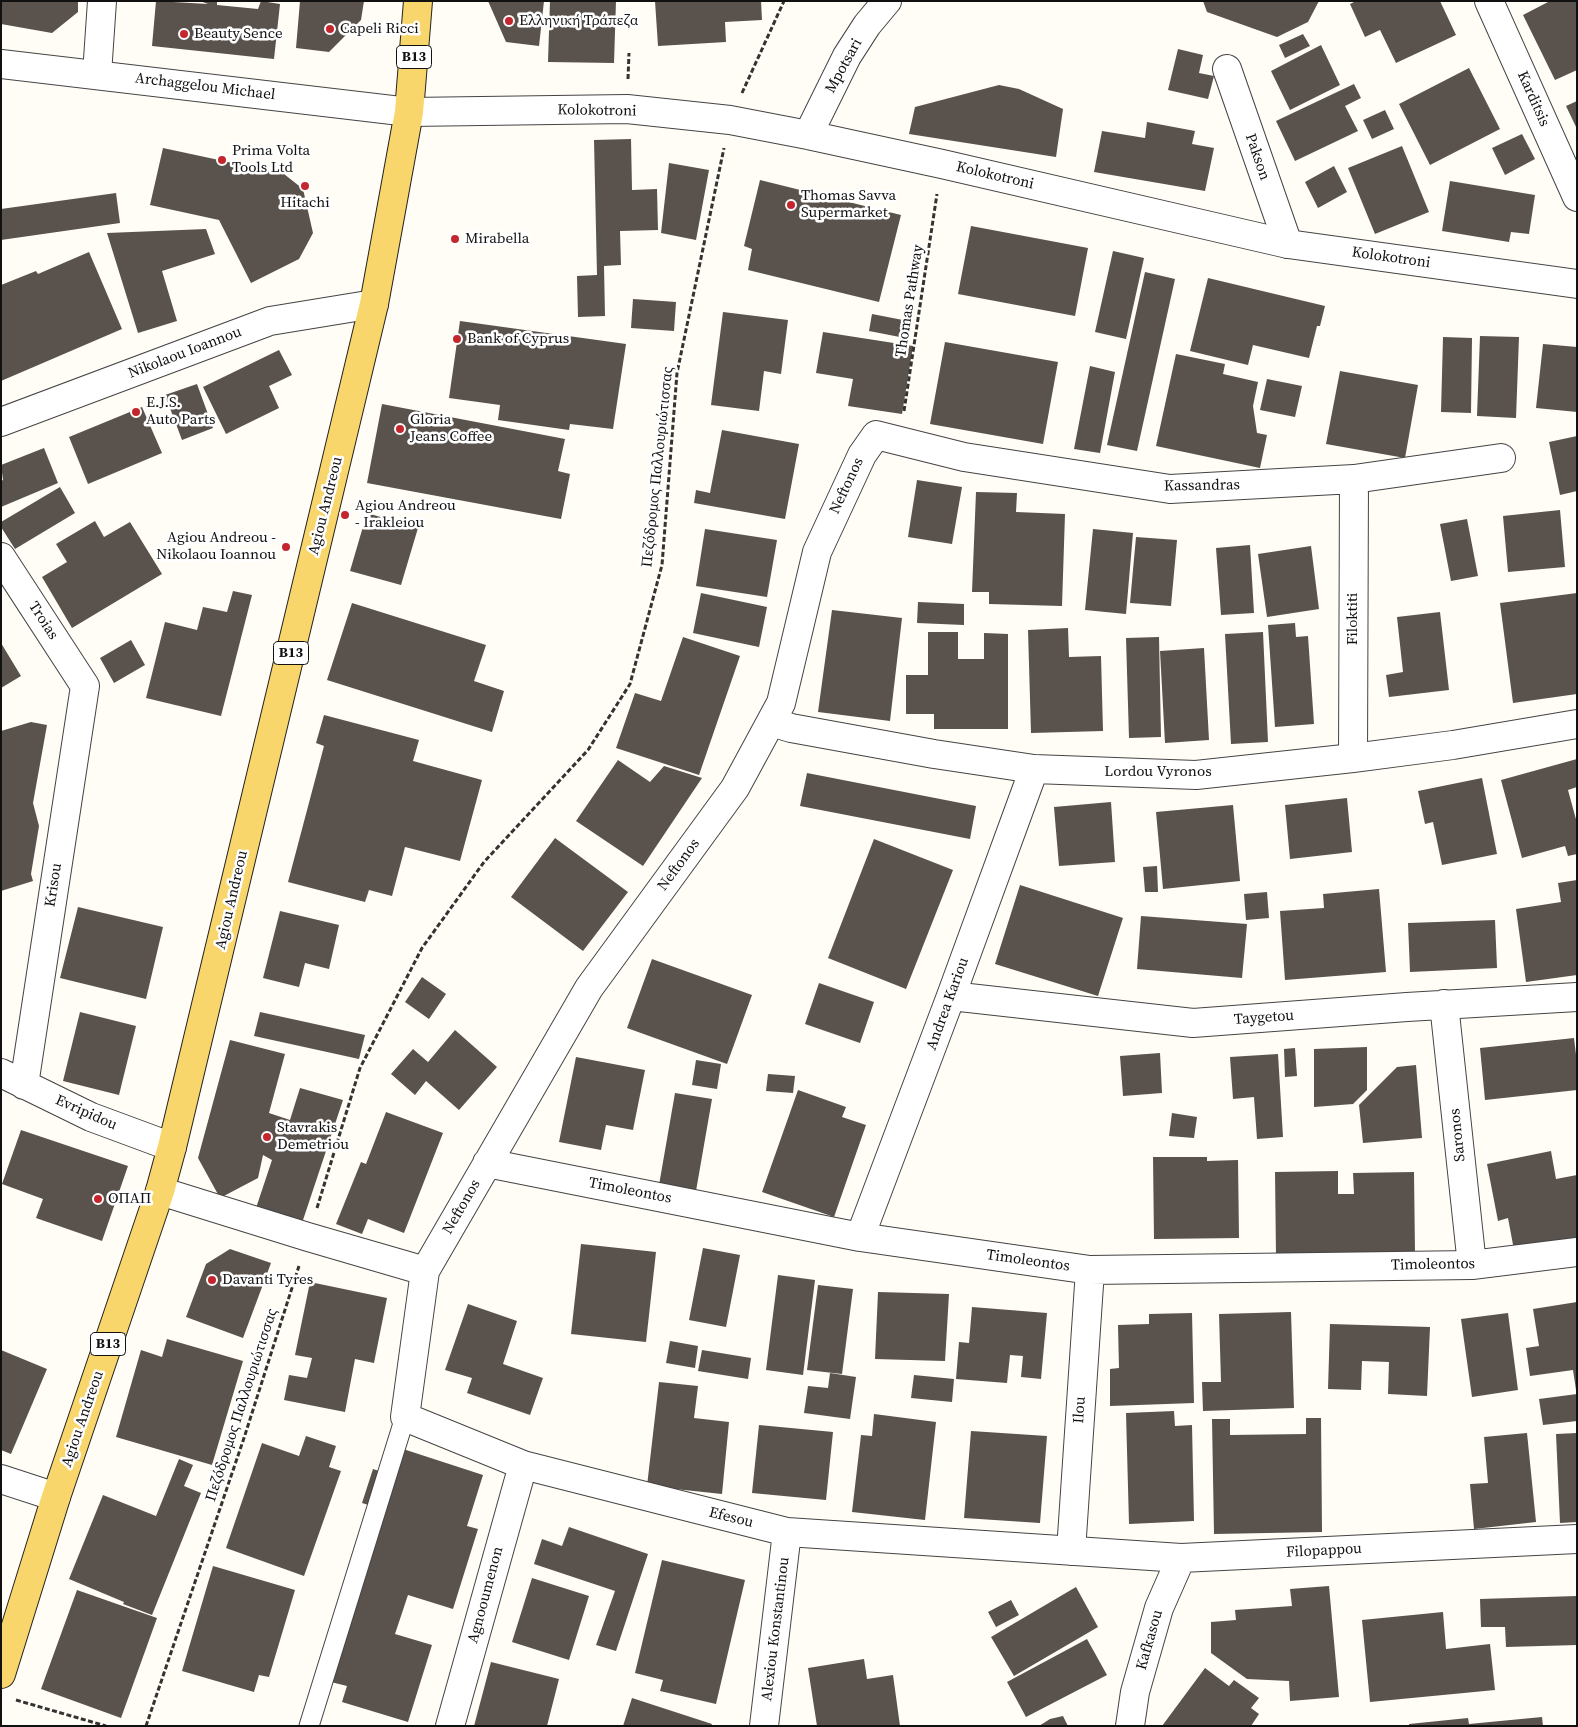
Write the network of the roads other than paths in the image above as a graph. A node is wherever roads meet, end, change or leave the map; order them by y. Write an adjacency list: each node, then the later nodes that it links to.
1 (102, 1): 7 (street)
2 (418, 1): 8 (main road, B13)
3 (887, 1): 9 (street, Mpotsari)
4 (1489, 1): 10 (street, Karditsis)
5 (1, 64): 7 (street, Archaggelou Michael)
6 (1227, 69): 11 (street, Pakson)
7 (97, 74): 8 (street, Archaggelou Michael)
8 (410, 112): 9 (street, Kolokotroni); 13 (main road, Agiou Andreou / B13)
9 (808, 135): 11 (street, Kolokotroni)
10 (1577, 197)
11 (1288, 244): 12 (street, Kolokotroni)
12 (1577, 284)
13 (374, 304): 14 (street, Nikolaou Ioannou); 28 (main road, Agiou Andreou / B13)
14 (1, 422)
15 (888, 438): 17 (street, Kassandras); 20 (street, Neftonos)
16 (1501, 458): 17 (street, Kassandras)
17 (1354, 479): 22 (street, Filoktiti)
18 (1, 557): 19 (street, Troias)
19 (85, 686): 27 (street, Krisou)
20 (770, 722): 23 (street, Lordou Vyronos); 29 (street, Neftonos)
21 (1577, 724): 22 (street, Lordou Vyronos)
22 (1353, 758): 23 (street, Lordou Vyronos)
23 (1034, 769): 24 (street, Andrea Kariou)
24 (951, 996): 26 (street, Taygetou); 31 (street, Andrea Kariou)
25 (1577, 997): 26 (street, Taygetou)
26 (1444, 1004): 33 (street, Saronos)
27 (13, 1079): 28 (street, Evripidou)
28 (172, 1147): 30 (main road, Agiou Andreou / B13)
29 (487, 1163): 31 (street, Timoleontos); 35 (street, Neftonos)
30 (160, 1191): 35 (street); 39 (main road, Agiou Andreou / B13)
31 (860, 1238): 34 (street, Timoleontos)
32 (1577, 1252): 33 (street, Timoleontos)
33 (1472, 1265): 34 (street, Timoleontos)
34 (1090, 1270): 42 (street, Ilou)
35 (424, 1271): 36 (street, Neftonos)
36 (405, 1417): 37 (street, Efesou); 45 (lane)
37 (523, 1465): 40 (street, Efesou); 46 (street, Agnooumenon)
38 (1, 1479): 39 (street)
39 (56, 1497): 44 (main road, Agiou Andreou / B13)
40 (787, 1532): 42 (street, Efesou); 47 (street, Alexiou Konstantinou)
41 (1577, 1539): 43 (street, Filopappou)
42 (1071, 1551): 43 (street, Filopappou)
43 (1181, 1558): 48 (street, Kafkasou)
44 (6, 1686)
45 (309, 1726)
46 (450, 1726)
47 (764, 1726)
48 (1130, 1726)

